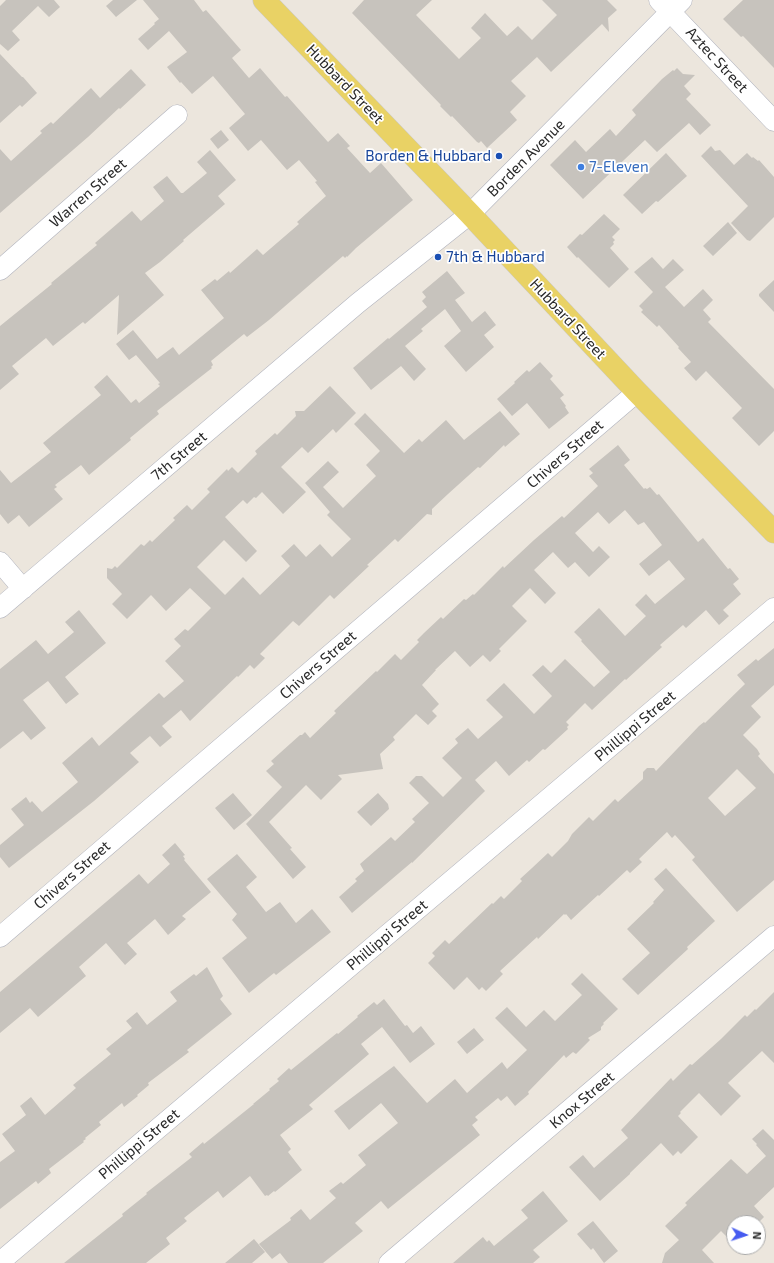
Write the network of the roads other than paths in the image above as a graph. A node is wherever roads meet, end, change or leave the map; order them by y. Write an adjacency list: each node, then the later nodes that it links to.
1 (264, 0): 5 (main road, Hubbard Street)
2 (670, 4): 4 (street, Aztec Street); 5 (street, Borden Avenue)
3 (177, 115): 6 (street, Warren Street)
4 (774, 121)
5 (470, 214): 7 (street, Borden Avenue); 8 (main road, Hubbard Street)
6 (0, 270)
7 (358, 303): 11 (street, 7th Street)
8 (637, 392): 9 (main road, Hubbard Street); 15 (street, Chivers Street)
9 (774, 532)
10 (0, 562): 11 (street)
11 (23, 589): 12 (street, 7th Street)
12 (0, 608)
13 (774, 608): 16 (street, Phillippi Street)
14 (774, 936): 17 (street, Knox Street)
15 (0, 937)
16 (0, 1262)
17 (389, 1263)

